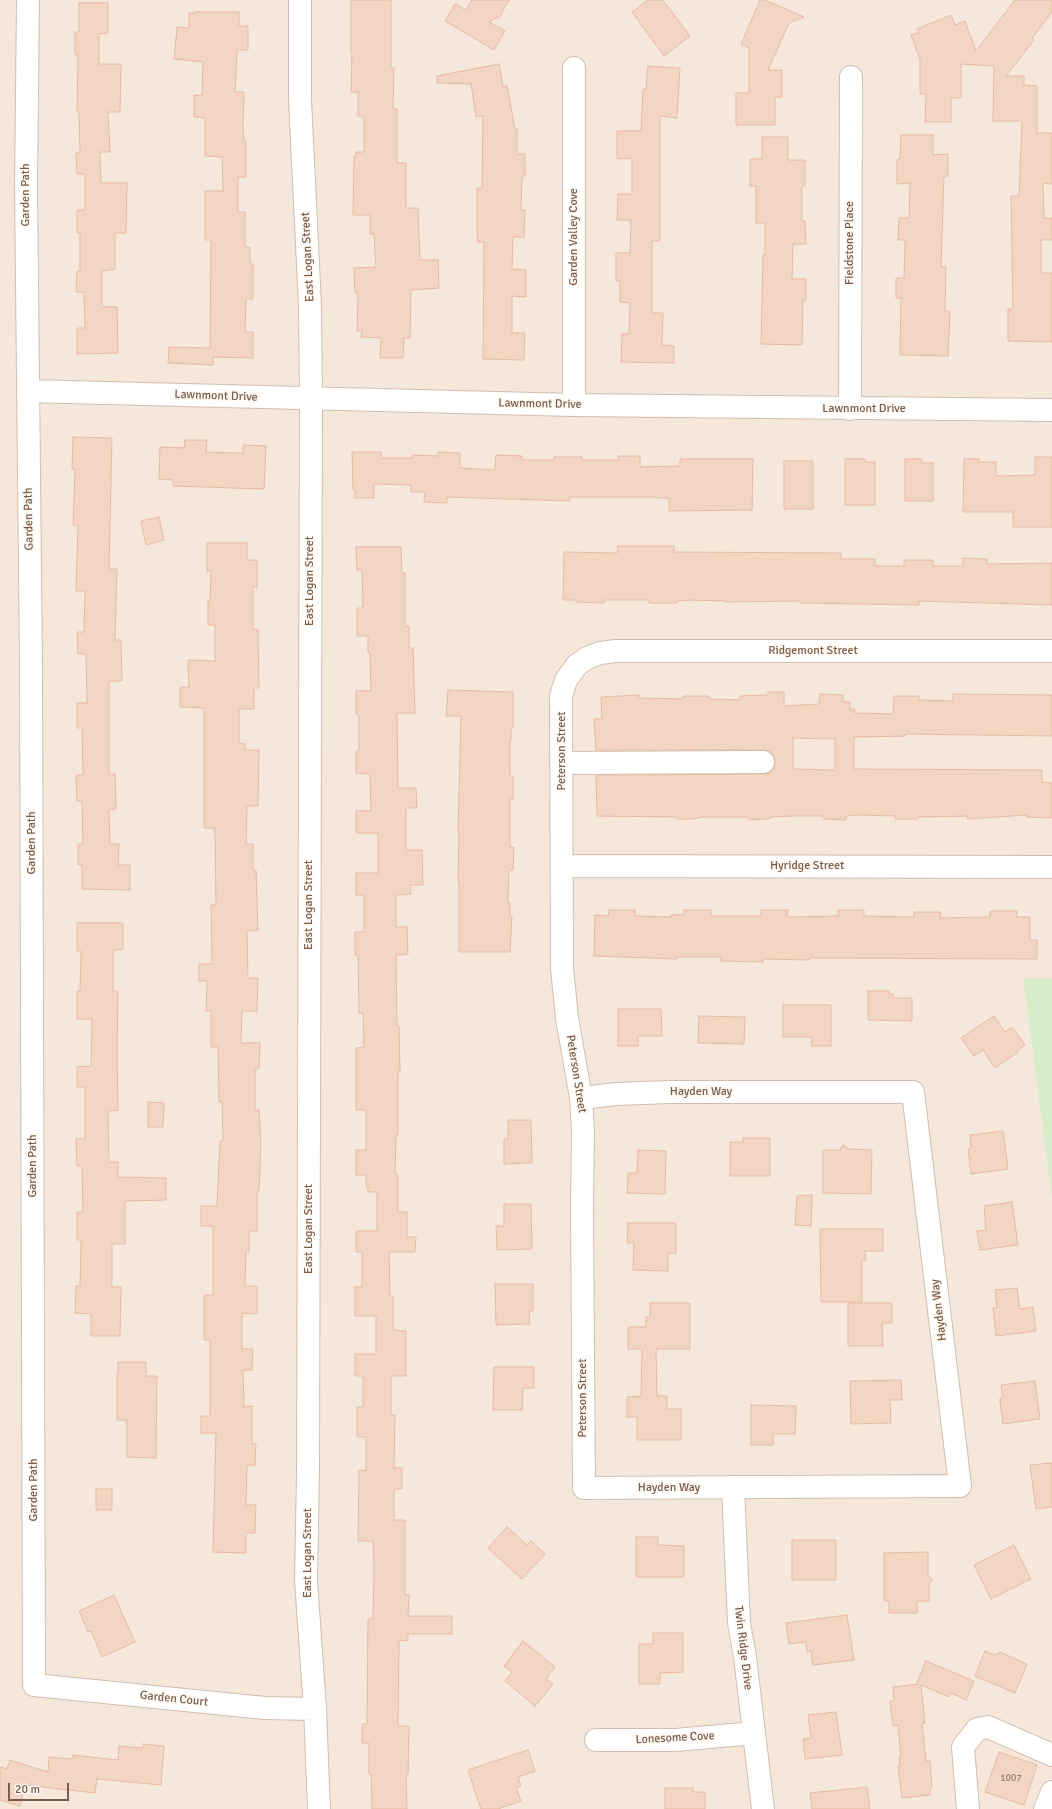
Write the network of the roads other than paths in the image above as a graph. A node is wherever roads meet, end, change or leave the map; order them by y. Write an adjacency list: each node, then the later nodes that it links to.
1 (28, 0): 5 (street, Garden Path)
2 (300, 0): 6 (street, East Logan Street)
3 (574, 68): 7 (street, Garden Valley Cove)
4 (851, 77): 8 (street, Fieldstone Place)
5 (28, 391): 6 (street, Lawnmont Drive); 19 (street, Garden Path)
6 (311, 398): 7 (street, Lawnmont Drive); 20 (street, East Logan Street)
7 (574, 405): 8 (street, Lawnmont Drive)
8 (850, 409): 9 (street, Lawnmont Drive)
9 (1052, 410)
10 (1052, 651): 11 (street, Ridgemont Street)
11 (577, 665): 13 (street, Peterson Street)
12 (763, 762): 13 (street)
13 (562, 763): 14 (street, Peterson Street)
14 (563, 866): 15 (street, Hyridge Street); 16 (street, Peterson Street)
15 (1052, 867)
16 (581, 1098): 17 (street, Hayden Way); 18 (street, Peterson Street)
17 (733, 1487): 18 (street, Hayden Way); 21 (street, Twin Ridge Drive)
18 (584, 1488)
19 (34, 1685): 20 (street, Garden Court)
20 (315, 1710): 25 (street, East Logan Street)
21 (754, 1733): 22 (street, Lonesome Cove); 26 (street, Twin Ridge Drive)
22 (596, 1740)
23 (1052, 1755): 27 (street)
24 (1052, 1792): 28 (street)
25 (319, 1809)
26 (763, 1809)
27 (968, 1809)
28 (1045, 1809)

